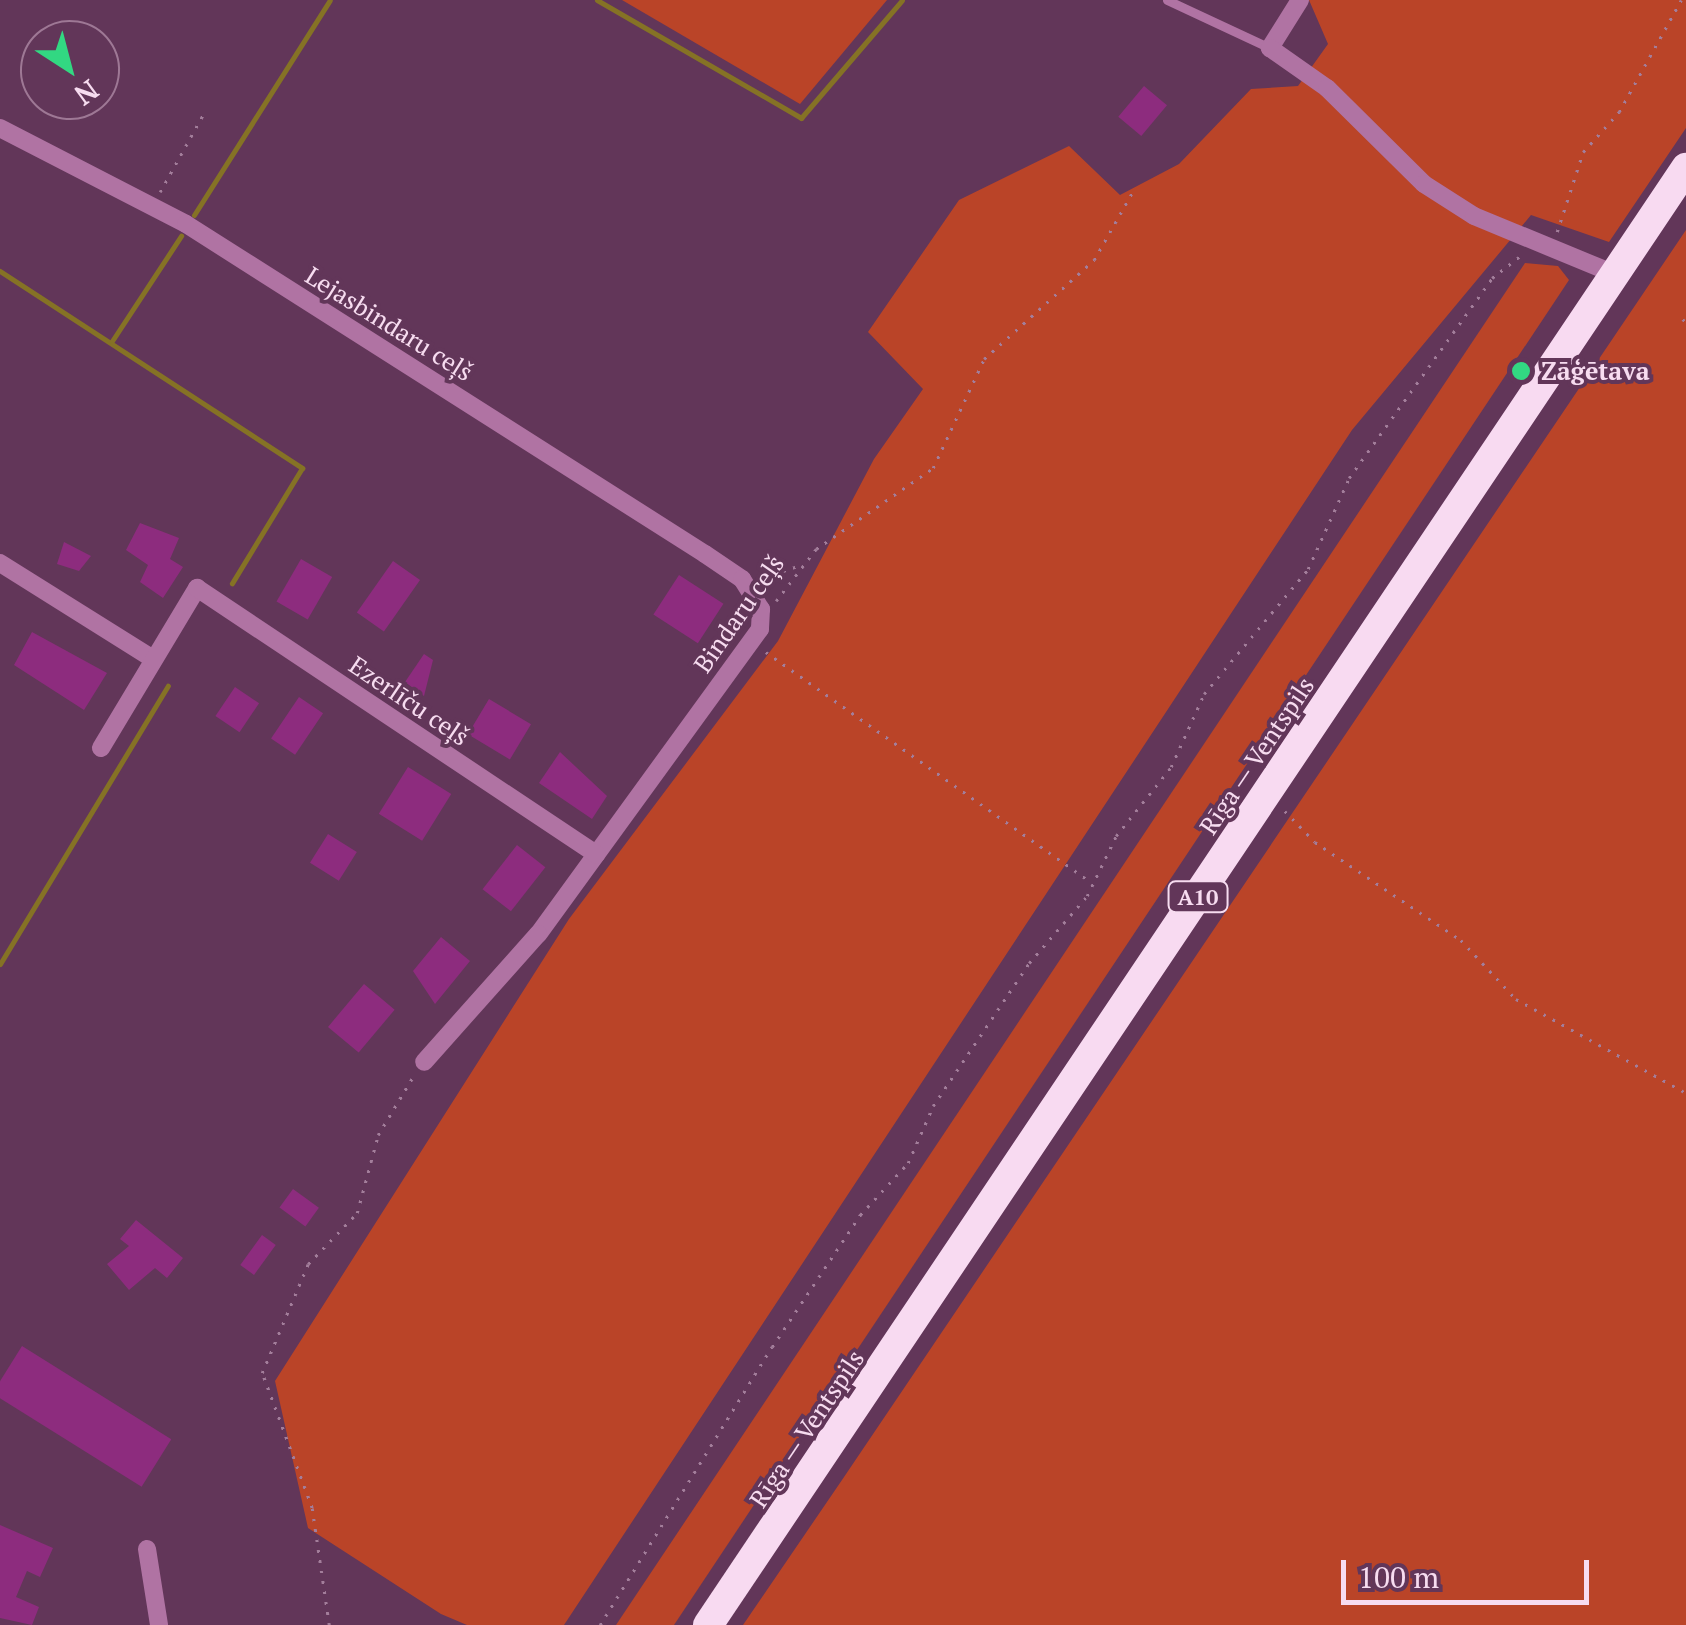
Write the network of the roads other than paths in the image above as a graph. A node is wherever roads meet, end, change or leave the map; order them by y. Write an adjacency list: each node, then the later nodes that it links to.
1 (1167, 0): 3 (lane)
2 (1300, 0): 3 (street)
3 (1270, 48): 6 (street)
4 (0, 128): 8 (street, Lejasbindaru ceļš)
5 (1686, 168): 6 (highway, Rīga — Ventspils / A10)
6 (1615, 274): 15 (highway, Rīga — Ventspils / A10)
7 (0, 563): 9 (street)
8 (755, 635): 11 (street, Bindaru ceļš)
9 (153, 659): 10 (street); 11 (street, Ezerlīču ceļš)
10 (101, 748)
11 (596, 854): 12 (street, Bindaru ceļš)
12 (424, 1062)
13 (147, 1549): 14 (street)
14 (159, 1625)
15 (708, 1625)

